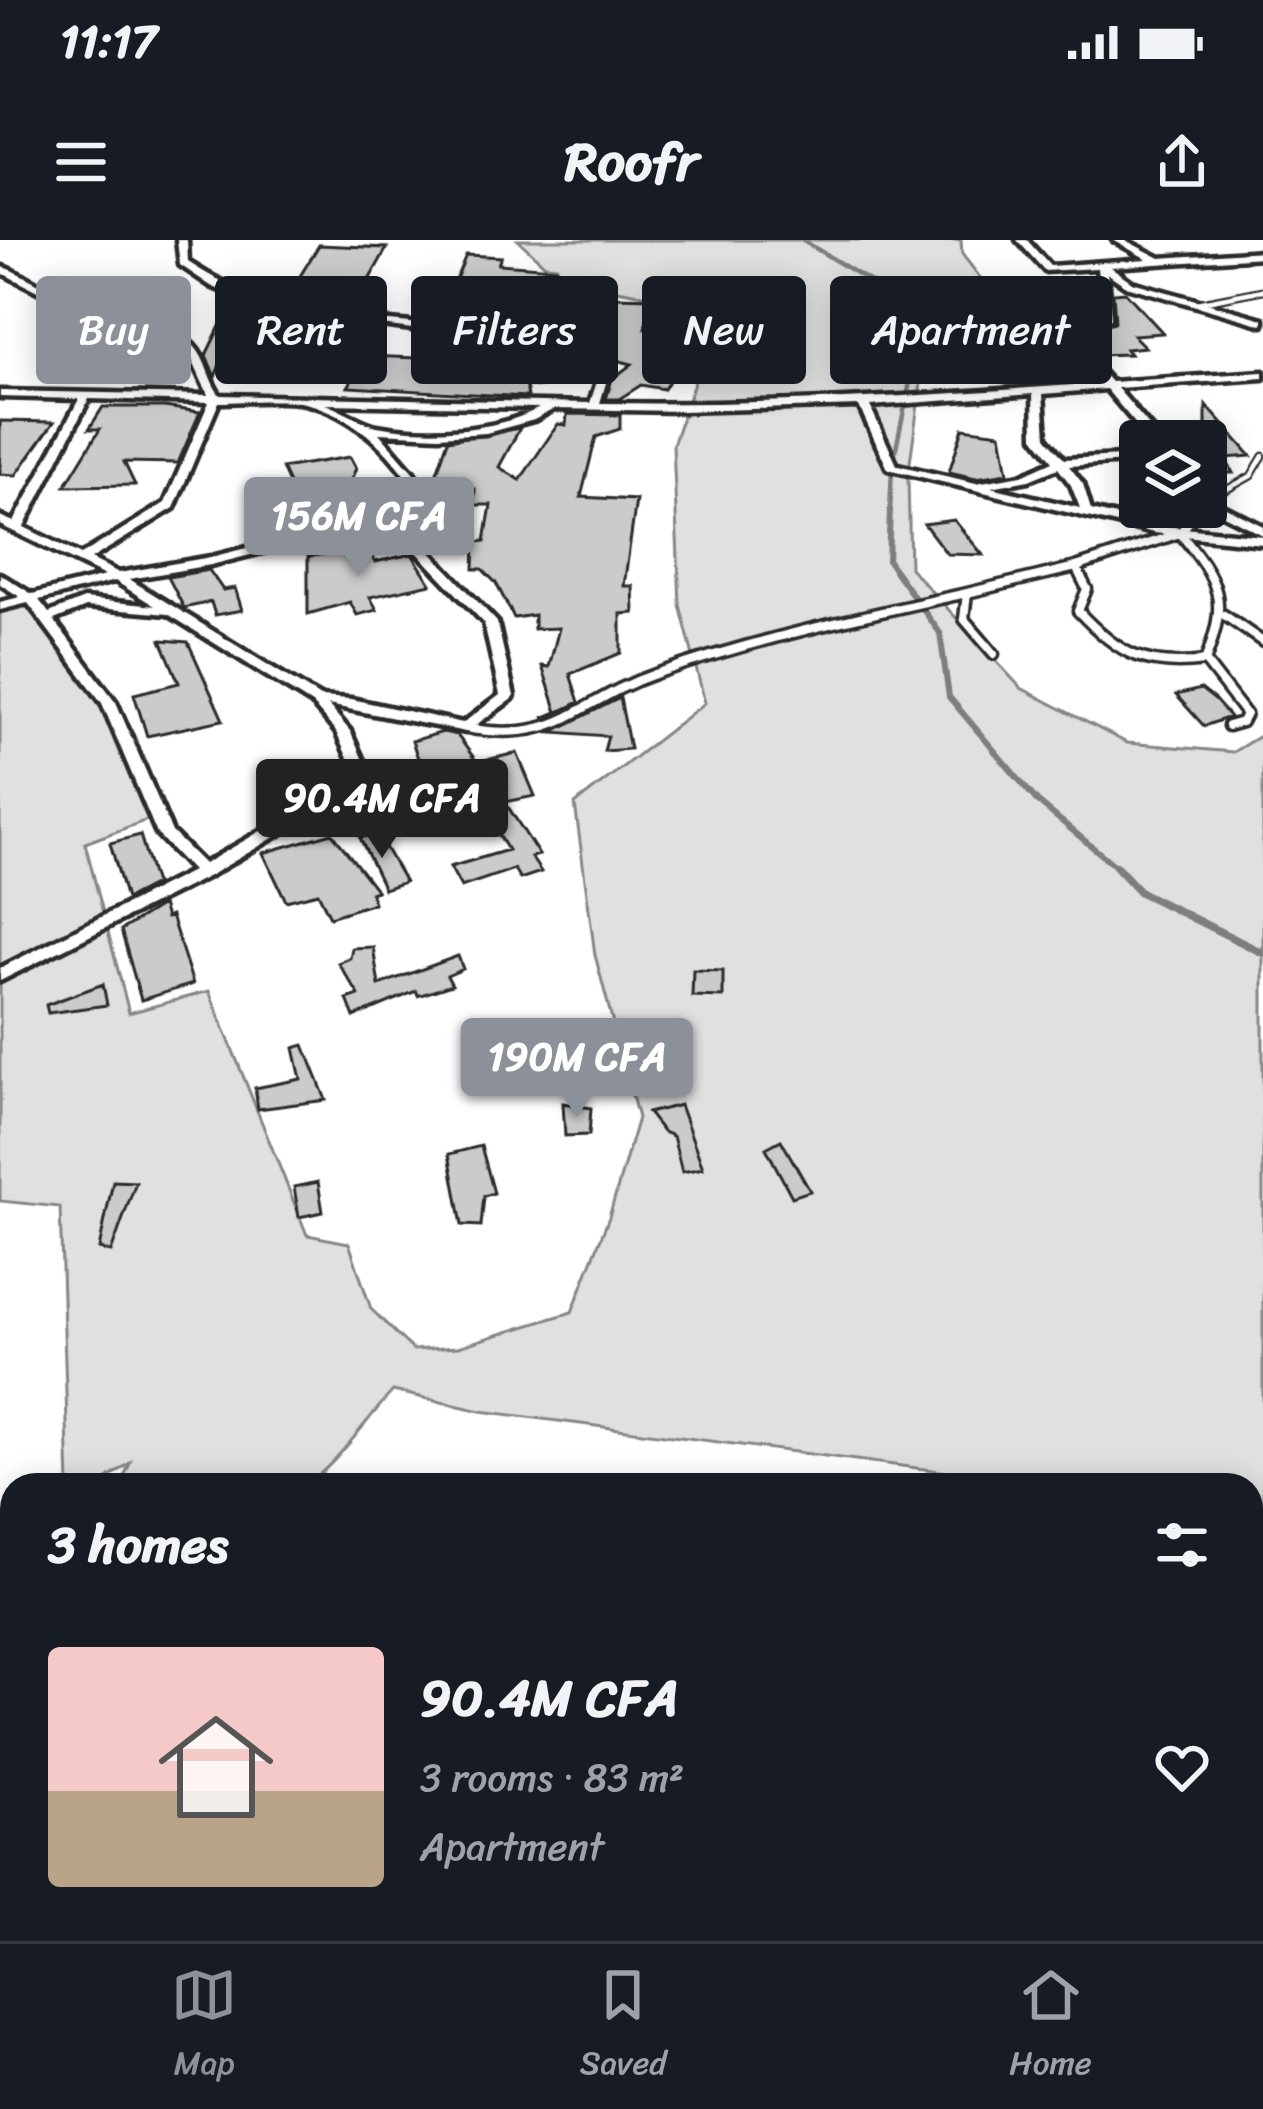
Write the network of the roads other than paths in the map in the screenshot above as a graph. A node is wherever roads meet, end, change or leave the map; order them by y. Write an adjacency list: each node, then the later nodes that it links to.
1 (182, 240): 20 (street)
2 (1022, 240): 6 (street)
3 (1118, 240): 5 (street)
4 (1263, 254): 5 (street)
5 (1159, 261): 6 (street)
6 (1101, 265): 9 (street); 12 (street)
7 (0, 269): 16 (street)
8 (1263, 290): 9 (lane)
9 (1196, 302): 10 (street)
10 (1263, 322)
11 (1263, 375): 12 (street)
12 (1110, 388): 13 (street); 21 (street)
13 (1038, 393): 18 (street); 25 (street)
14 (0, 394): 15 (street)
15 (86, 395): 16 (street); 33 (street)
16 (216, 397): 17 (street); 37 (street)
17 (298, 398): 19 (street); 22 (street)
18 (863, 403): 20 (street); 26 (street)
19 (551, 406): 20 (street); 22 (street)
20 (594, 406)
21 (1138, 420)
22 (368, 429): 30 (street)
23 (1263, 456): 27 (lane)
24 (1119, 460): 25 (street)
25 (1059, 464): 26 (street); 28 (street)
26 (971, 486): 28 (street)
27 (1227, 490)
28 (1086, 509): 35 (street)
29 (1227, 514): 34 (street)
30 (405, 518): 39 (street); 52 (street)
31 (0, 520): 33 (street)
32 (1184, 528): 35 (lane)
33 (17, 529): 37 (street)
34 (1263, 531)
35 (1180, 533): 36 (street); 38 (lane); 45 (lane)
36 (1263, 540)
37 (83, 558): 39 (street)
38 (1076, 567): 41 (lane); 49 (lane)
39 (116, 577): 42 (street); 44 (street)
40 (0, 578): 42 (street)
41 (967, 593): 48 (lane); 52 (lane)
42 (32, 601): 43 (street); 46 (street)
43 (0, 606)
44 (172, 611): 46 (street); 50 (street)
45 (1224, 615): 47 (lane); 49 (lane)
46 (46, 619): 53 (street)
47 (1263, 642)
48 (994, 654)
49 (1205, 661): 51 (lane)
50 (317, 701): 52 (street); 53 (street)
51 (1228, 726)
52 (466, 728)
53 (203, 872): 54 (street)
54 (0, 975)

